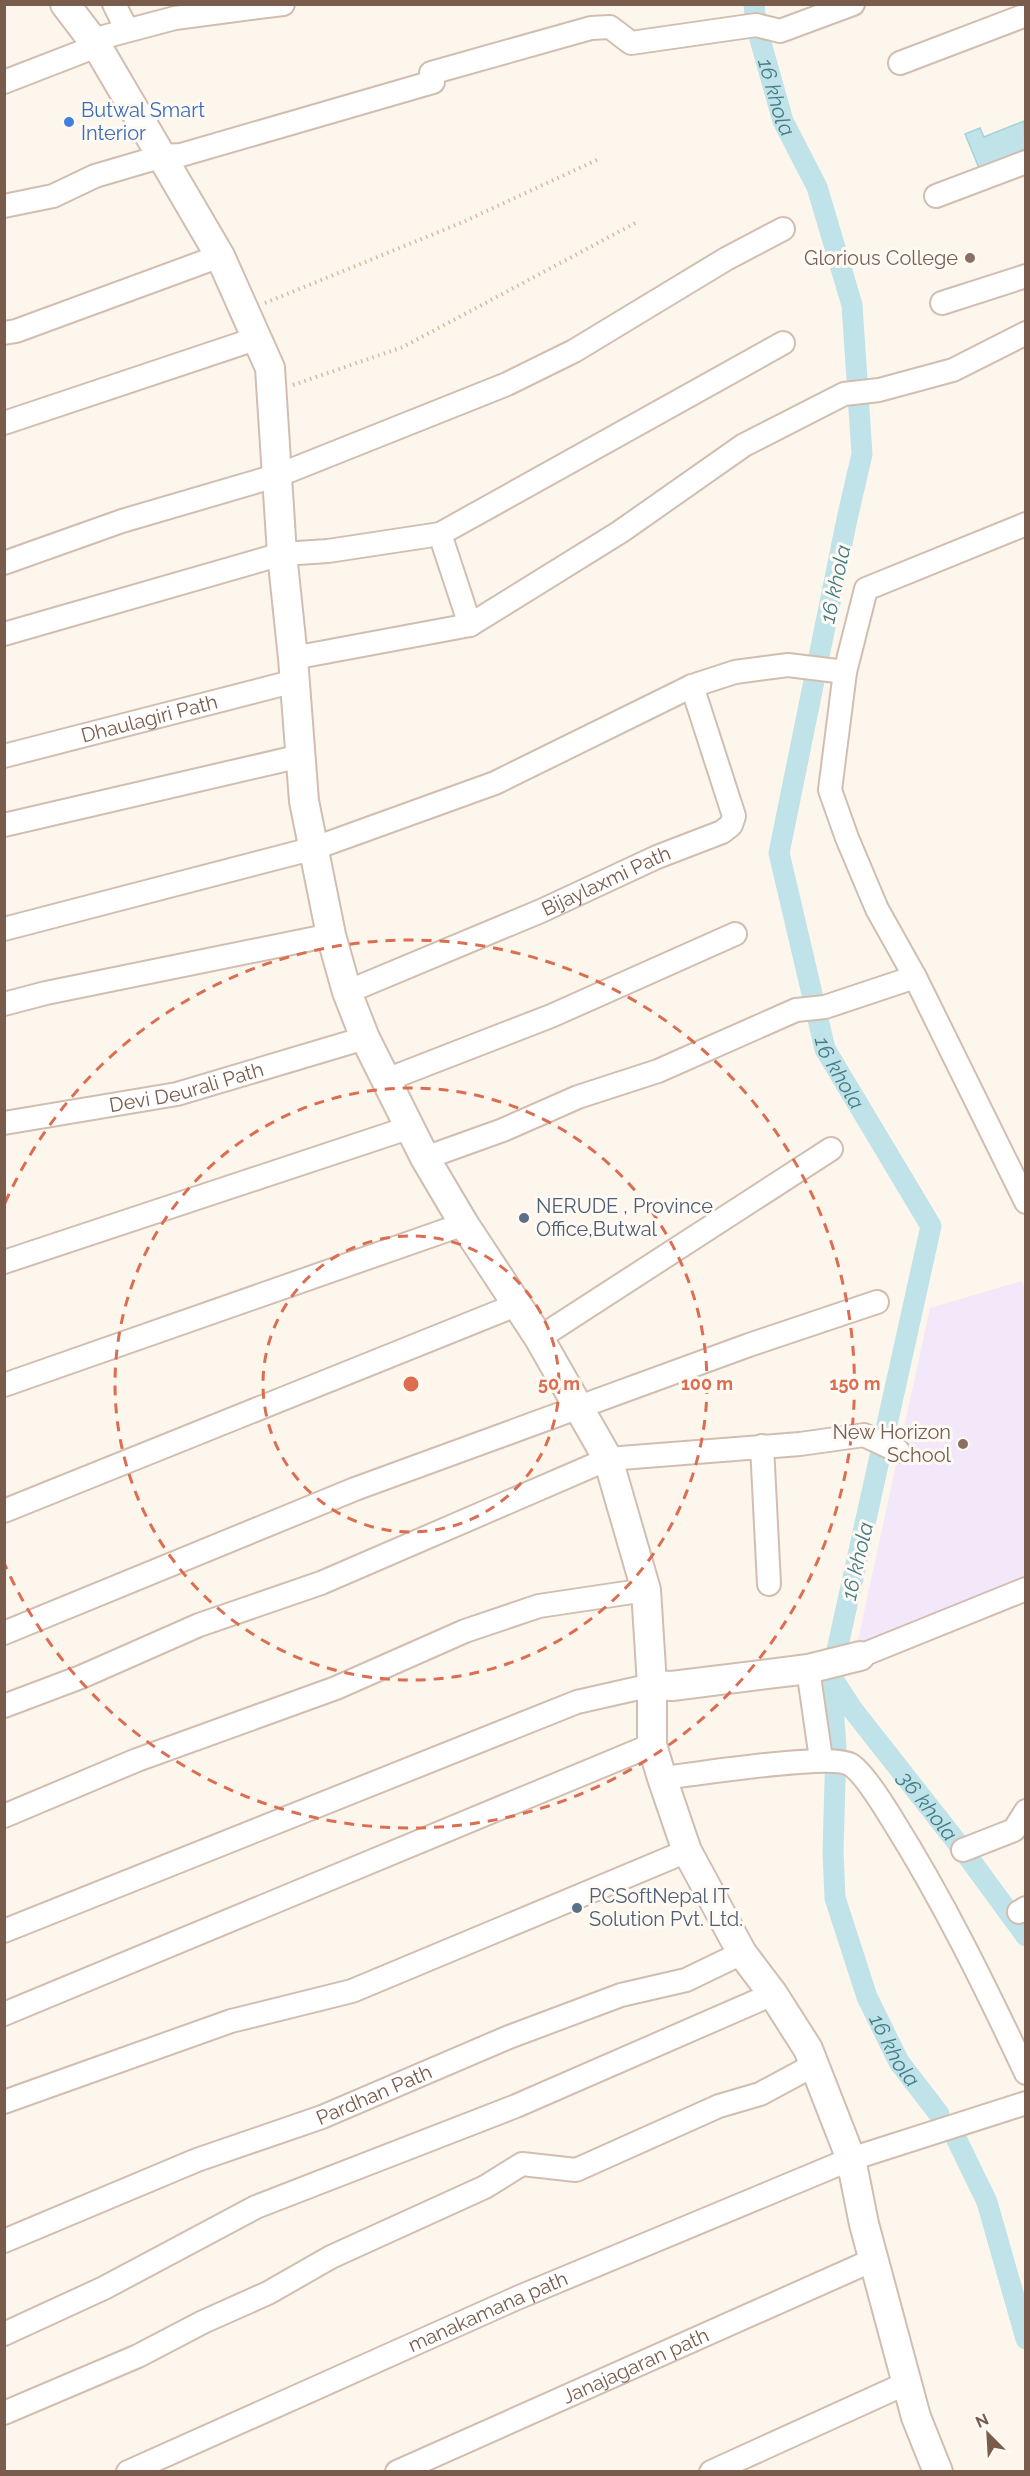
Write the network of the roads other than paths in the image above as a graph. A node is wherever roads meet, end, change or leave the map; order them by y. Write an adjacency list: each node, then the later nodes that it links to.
1 (65, 4): 7 (street)
2 (114, 4): 6 (street)
3 (283, 4): 6 (street)
4 (853, 4): 10 (street)
5 (1026, 15): 8 (street)
6 (127, 30): 7 (street)
7 (95, 43): 9 (street); 10 (street)
8 (900, 63)
9 (4, 82)
10 (163, 156): 13 (street); 15 (street)
11 (1026, 162): 12 (street)
12 (936, 196)
13 (4, 206)
14 (783, 229): 23 (street)
15 (220, 256): 18 (street); 20 (street)
16 (1026, 276): 17 (street)
17 (942, 303)
18 (4, 333)
19 (1026, 333): 28 (street)
20 (258, 338): 22 (street); 23 (street)
21 (783, 343): 25 (street)
22 (4, 423)
23 (279, 475): 26 (street); 27 (street)
24 (1026, 524): 31 (street)
25 (440, 534): 26 (street); 28 (street)
26 (282, 554): 29 (street); 30 (street)
27 (4, 563)
28 (470, 625): 30 (street, Dhaulagiri Path)
29 (4, 634)
30 (294, 670): 33 (street, Dhaulagiri Path); 34 (street)
31 (845, 672): 32 (street); 40 (street)
32 (692, 686): 36 (street); 41 (street, Bijaylaxmi Path)
33 (4, 756)
34 (301, 756): 35 (street); 36 (street)
35 (4, 825)
36 (315, 848): 37 (street); 39 (street)
37 (4, 929)
38 (735, 934): 44 (street)
39 (331, 935): 41 (street); 42 (street)
40 (915, 977): 48 (street); 49 (street)
41 (347, 992): 43 (street)
42 (4, 1004)
43 (365, 1038): 44 (street); 45 (street, Devi Deurali Path)
44 (387, 1080): 46 (street)
45 (4, 1123)
46 (408, 1128): 48 (street); 51 (street)
47 (831, 1149): 54 (street)
48 (425, 1158): 50 (street)
49 (1025, 1200)
50 (464, 1224): 53 (street); 55 (street)
51 (4, 1262)
52 (877, 1302): 56 (street)
53 (516, 1305): 54 (street); 60 (street)
54 (539, 1338): 56 (street)
55 (4, 1385)
56 (578, 1407): 59 (street); 64 (street)
57 (762, 1446): 58 (street); 59 (street); 61 (street)
58 (898, 1451)
59 (608, 1459): 63 (street); 68 (street)
60 (4, 1511)
61 (769, 1584)
62 (1026, 1589): 65 (street)
63 (646, 1590): 67 (street); 73 (street)
64 (4, 1634)
65 (861, 1656): 66 (street)
66 (814, 1668): 67 (street); 70 (street)
67 (652, 1685): 69 (street); 76 (street)
68 (4, 1706)
69 (652, 1745): 71 (street); 79 (street)
70 (821, 1759): 71 (street); 81 (street)
71 (662, 1778): 75 (street)
72 (1026, 1811): 74 (street)
73 (4, 1816)
74 (963, 1850)
75 (687, 1851): 77 (street); 82 (street)
76 (4, 1931)
77 (742, 1953): 78 (street); 85 (street, Pardhan Path)
78 (773, 1994): 80 (street); 87 (street)
79 (4, 2014)
80 (814, 2065): 84 (street); 89 (street)
81 (1026, 2073)
82 (4, 2102)
83 (1026, 2103): 84 (street, manakamana path)
84 (851, 2159): 86 (street); 90 (street, manakamana path)
85 (4, 2241)
86 (873, 2260): 88 (street); 91 (street, Janajagaran path)
87 (4, 2334)
88 (908, 2383): 92 (street); 93 (street)
89 (4, 2413)
90 (128, 2472)
91 (397, 2472)
92 (711, 2472)
93 (938, 2472)

